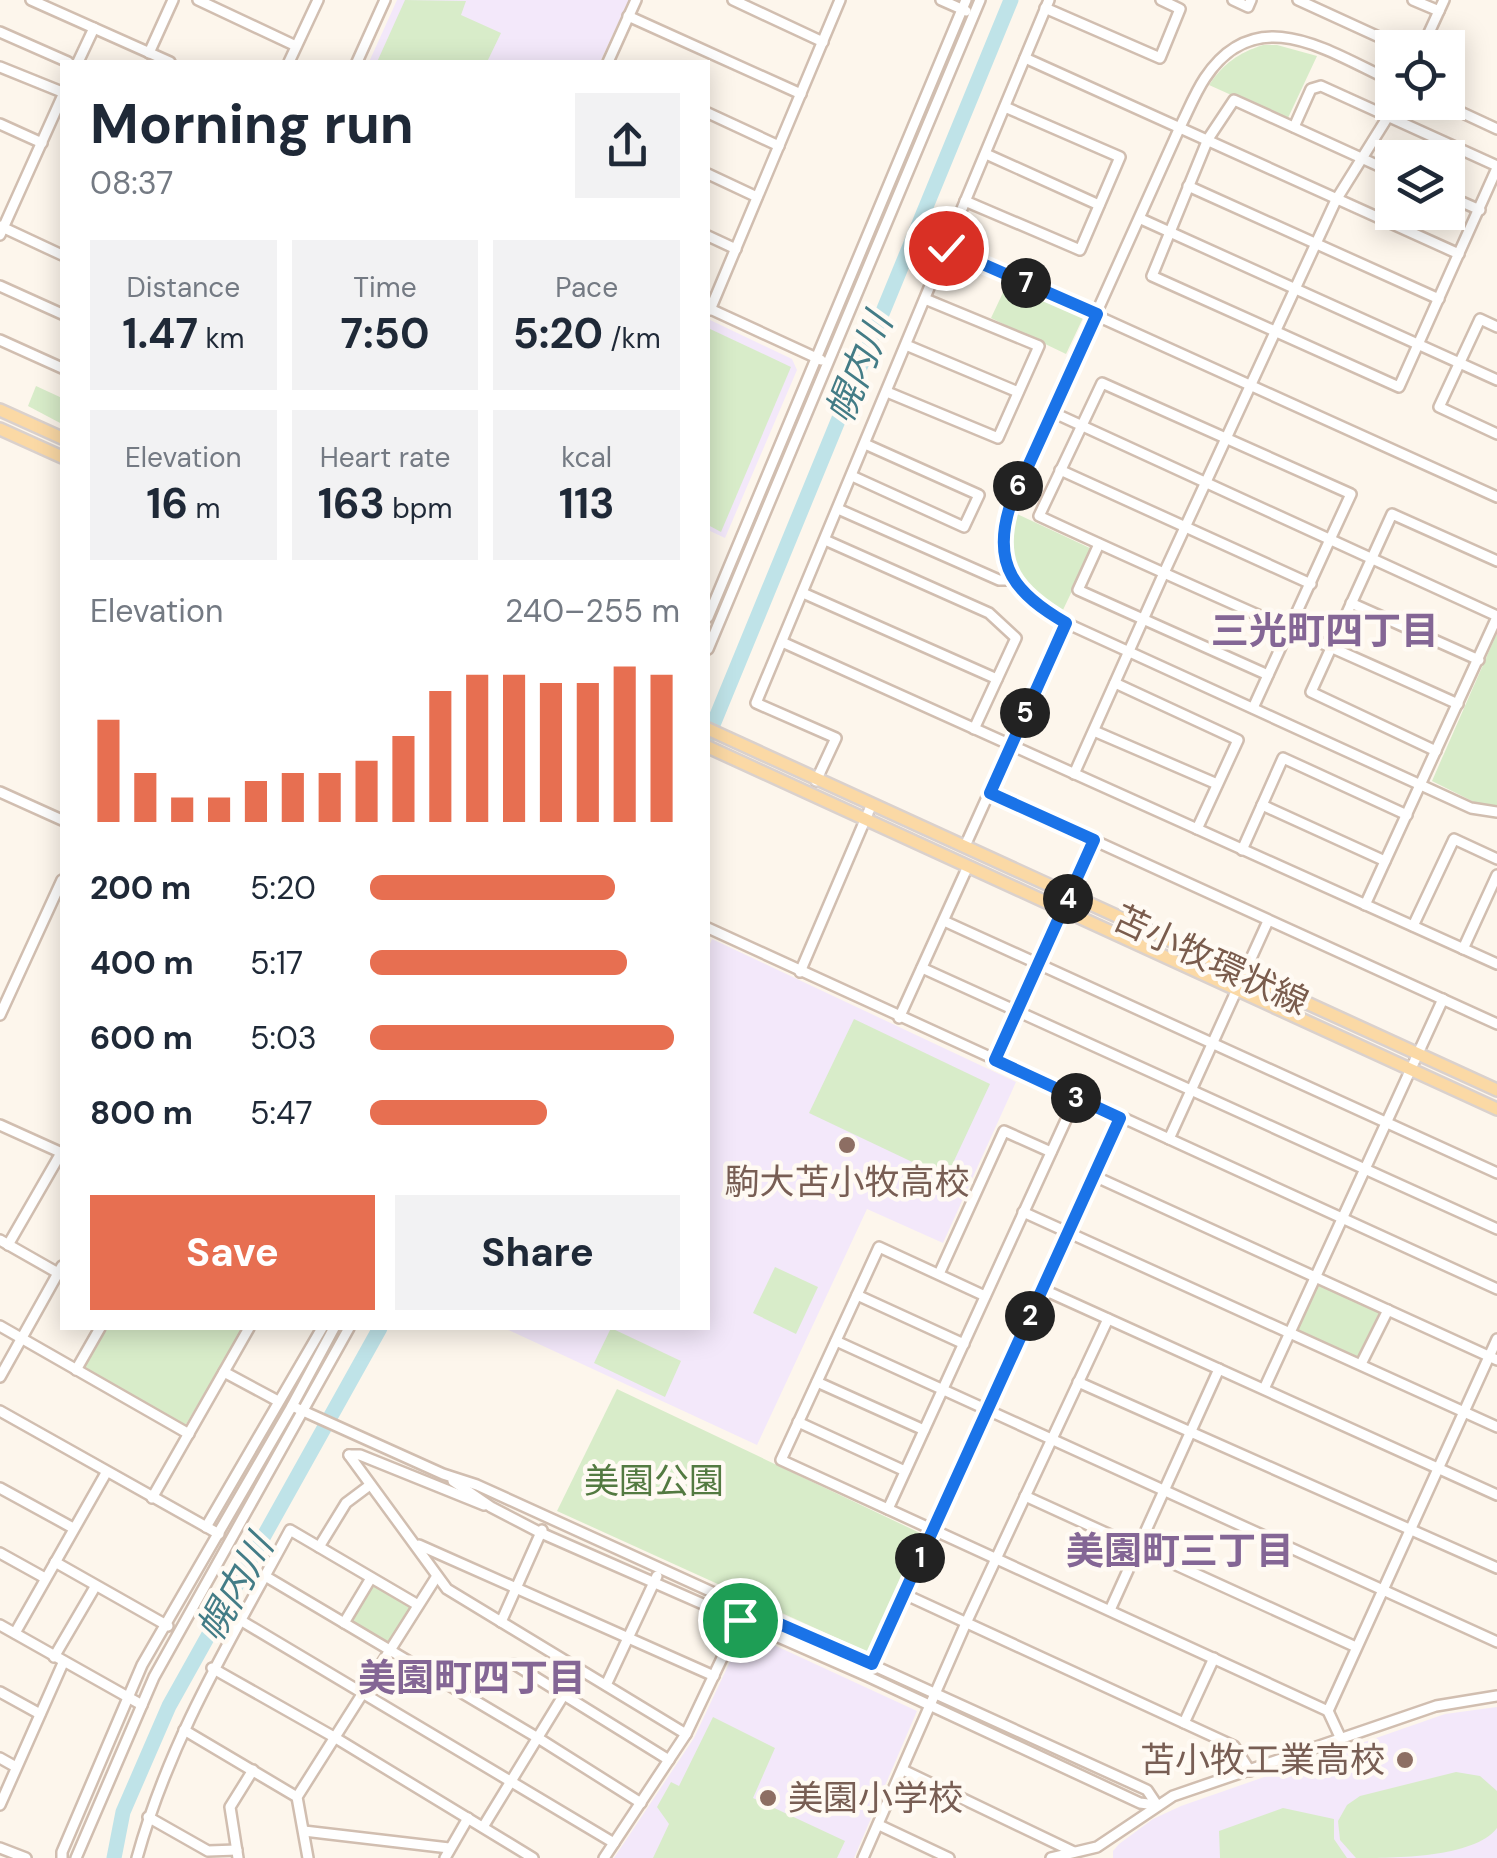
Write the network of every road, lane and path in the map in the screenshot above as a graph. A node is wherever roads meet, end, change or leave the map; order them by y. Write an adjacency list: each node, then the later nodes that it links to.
1 (31, 0): 22 (street)
2 (172, 0): 28 (street)
3 (198, 0): 27 (street)
4 (318, 0): 27 (street)
5 (385, 0): 34 (street)
6 (636, 0): 21 (street)
7 (732, 0): 26 (street)
8 (840, 0): 26 (street)
9 (941, 0): 18 (street)
10 (980, 0): 20 (street)
11 (1161, 0): 17 (street)
12 (1233, 0): 13 (street)
13 (1250, 0)
14 (1298, 0): 25 (street)
15 (1414, 0): 19 (street)
16 (1444, 0): 19 (street)
17 (1047, 4): 29 (street)
18 (964, 5): 20 (street); 88 (street)
19 (1439, 12): 23 (street)
20 (974, 15): 90 (street)
21 (628, 16): 35 (street); 39 (street)
22 (94, 28): 28 (street); 31 (street)
23 (1430, 30)
24 (0, 32): 30 (street)
25 (1375, 35)
26 (823, 42): 39 (street)
27 (296, 46): 33 (street)
28 (148, 53): 32 (street)
29 (1025, 58): 41 (street); 48 (street)
30 (63, 60)
31 (79, 60)
32 (165, 60)
33 (290, 60)
34 (358, 60)
35 (609, 60)
36 (0, 67): 38 (street)
37 (1375, 73): 48 (street)
38 (60, 94)
39 (801, 94): 53 (street)
40 (60, 100): 52 (street)
41 (1004, 107): 54 (street); 64 (street)
42 (1375, 111): 49 (street)
43 (710, 114): 53 (street)
44 (1465, 114): 50 (street)
45 (1389, 120): 55 (street)
46 (1394, 120): 57 (street)
47 (0, 124): 52 (street)
48 (1180, 127): 51 (street); 66 (street)
49 (1294, 127): 51 (street); 55 (street)
50 (1497, 129)
51 (1208, 139): 59 (street); 61 (street)
52 (42, 142): 67 (street)
53 (779, 146): 60 (street)
54 (986, 154): 62 (street); 64 (street)
55 (1362, 159): 56 (street); 61 (street)
56 (1375, 165)
57 (1497, 167): 65 (street)
58 (710, 175): 60 (street)
59 (1188, 186): 68 (street); 70 (street)
60 (757, 197): 72 (street)
61 (1336, 200): 70 (street); 74 (street)
62 (965, 201): 64 (street); 71 (street)
63 (1465, 203): 65 (street)
64 (1099, 205)
65 (1480, 210): 74 (street)
66 (1141, 219): 68 (street); 82 (street)
67 (1, 230): 73 (street)
68 (1169, 232): 76 (street); 84 (street)
69 (710, 237): 72 (street)
70 (1316, 243): 76 (street); 78 (street)
71 (946, 248): 77 (street); 82 (street)
72 (736, 249): 79 (street)
73 (60, 254)
74 (1459, 254): 78 (street)
75 (0, 286): 81 (street)
76 (1296, 289): 84 (street); 87 (street)
77 (925, 298): 86 (street); 95 (street)
78 (1440, 298): 87 (street)
79 (710, 307)
80 (710, 309): 88 (street)
81 (60, 313)
82 (1097, 314): 93 (street); 97 (street)
83 (1497, 327): 89 (street)
84 (1274, 333): 87 (street); 93 (street)
85 (0, 340): 91 (street)
86 (906, 344): 94 (street); 95 (street)
87 (1420, 346): 89 (street)
88 (817, 358): 90 (street); 121 (street)
89 (1459, 363): 92 (street); 100 (street)
90 (828, 364): 127 (street)
91 (60, 367)
92 (1497, 380)
93 (1249, 386): 102 (street); 108 (street)
94 (887, 392): 95 (street); 103 (street)
95 (1018, 392)
96 (0, 410): 101 (main road)
97 (1052, 412): 98 (street); 117 (street)
98 (1080, 427): 102 (street); 105 (street); 107 (street)
99 (0, 429): 104 (main road)
100 (1497, 434)
101 (60, 437)
102 (1228, 438): 107 (street); 111 (street)
103 (865, 444): 106 (street); 106 (street)
104 (60, 456)
105 (1060, 470): 110 (street); 113 (street)
106 (852, 476): 109 (street)
107 (1206, 484): 110 (street); 111 (street)
108 (1497, 497)
109 (838, 509): 112 (street); 117 (street)
110 (1185, 527): 116 (street); 118 (street)
111 (1330, 539): 114 (street); 118 (street)
112 (825, 540): 119 (street); 132 (street)
113 (1100, 544): 116 (street); 123 (street)
114 (1372, 558): 115 (street); 120 (street); 122 (street)
115 (1497, 560)
116 (1163, 574): 123 (street); 125 (street)
117 (1012, 580): 124 (street)
118 (1311, 584): 125 (street)
119 (803, 593): 126 (street); 132 (street)
120 (1351, 603): 128 (street); 130 (street)
121 (710, 612)
122 (1497, 616): 130 (street)
123 (1143, 622): 129 (street); 131 (street)
124 (1066, 623): 129 (street); 139 (street)
125 (1290, 630): 128 (street); 131 (street)
126 (782, 642): 136 (street); 143 (street)
127 (710, 644)
128 (1331, 647): 134 (street); 141 (street)
129 (1130, 651): 133 (street); 135 (street)
130 (1479, 660): 134 (street)
131 (1268, 675): 135 (street)
132 (997, 679): 136 (street)
133 (1115, 683): 138 (street); 144 (street)
134 (1458, 704): 141 (street)
135 (1254, 708): 145 (street)
136 (974, 728): 139 (street)
137 (710, 730): 143 (main road, 苫小牧環状線)
138 (1094, 731): 142 (street); 144 (street)
139 (1010, 746): 142 (street); 147 (street)
140 (712, 749): 153 (main road, 苫小牧環状線)
141 (1436, 752): 145 (street)
142 (1074, 774): 154 (street)
143 (816, 781): 149 (main road, 苫小牧環状線)
144 (1217, 784): 154 (street)
145 (1421, 786): 150 (street); 151 (street)
146 (0, 792): 152 (street)
147 (990, 793): 155 (street); 156 (street)
148 (1262, 805): 151 (street); 157 (street); 159 (street)
149 (871, 806): 153 (street); 156 (main road, 苫小牧環状線)
150 (1497, 812)
151 (1407, 815): 159 (street)
152 (60, 819)
153 (866, 820): 160 (main road, 苫小牧環状線); 174 (street)
154 (1197, 829): 157 (street)
155 (1094, 840): 163 (street); 167 (street)
156 (966, 846): 163 (main road, 苫小牧環状線)
157 (1242, 850): 164 (street)
158 (1497, 859): 168 (street)
159 (1385, 862): 164 (street)
160 (968, 866): 165 (main road, 苫小牧環状線); 166 (street)
161 (1497, 875): 170 (street)
162 (60, 884): 179 (street)
163 (1070, 894): 165 (street); 175 (main road, 苫小牧環状線)
164 (1365, 905): 168 (street)
165 (1062, 910): 171 (street); 176 (main road, 苫小牧環状線)
166 (944, 920): 171 (street); 173 (street)
167 (1268, 921): 175 (street); 177 (street)
168 (1413, 926): 170 (street)
169 (710, 929): 174 (street)
170 (1463, 949): 172 (street)
171 (1038, 964): 178 (street); 182 (street)
172 (1497, 964)
173 (922, 968): 178 (street); 180 (street)
174 (800, 972): 180 (street)
175 (1243, 974): 176 (street); 183 (main road, 苫小牧環状線)
176 (1236, 990): 182 (street); 185 (main road, 苫小牧環状線)
177 (1443, 999): 181 (street); 183 (street)
178 (1017, 1010): 184 (street); 186 (street)
179 (0, 1015)
180 (899, 1018): 184 (street)
181 (1497, 1024)
182 (1212, 1045): 186 (street); 191 (street)
183 (1417, 1055): 185 (street); 187 (main road, 苫小牧環状線)
184 (995, 1060): 188 (street)
185 (1411, 1070): 189 (main road, 苫小牧環状線); 191 (street)
186 (1192, 1090): 193 (street); 197 (street)
187 (1497, 1090)
188 (1076, 1098): 190 (street); 195 (street)
189 (1497, 1109)
190 (1120, 1118): 193 (street); 199 (street)
191 (1386, 1123): 197 (street); 198 (street)
192 (0, 1126): 194 (street)
193 (1169, 1138): 201 (street)
194 (60, 1152)
195 (1051, 1152): 200 (street); 206 (street)
196 (60, 1156): 204 (street)
197 (1364, 1170): 201 (street); 202 (street)
198 (1497, 1173)
199 (1094, 1176): 203 (street); 207 (street)
200 (1024, 1212): 203 (street); 211 (street)
201 (1342, 1219): 207 (street); 209 (street)
202 (1497, 1229)
203 (1068, 1232): 208 (street); 220 (street)
204 (4, 1243): 205 (street)
205 (60, 1269): 221 (street)
206 (938, 1274): 210 (street); 211 (street)
207 (1316, 1276): 212 (street); 220 (street)
208 (1042, 1289): 213 (street); 236 (street)
209 (1497, 1289)
210 (856, 1295): 223 (street); 224 (street)
211 (986, 1296): 224 (street)
212 (1388, 1310): 225 (street); 226 (street)
213 (1108, 1319): 228 (street); 232 (street)
214 (0, 1326): 221 (street)
215 (99, 1330): 227 (street)
216 (248, 1330): 229 (street)
217 (321, 1330): 235 (street)
218 (333, 1330): 237 (street)
219 (348, 1330): 237 (street)
220 (1291, 1332): 226 (street); 233 (street)
221 (22, 1338): 227 (street); 230 (street)
222 (1497, 1339): 225 (street)
223 (836, 1341): 231 (street); 234 (street)
224 (964, 1344): 234 (street)
225 (1493, 1358): 239 (street)
226 (1362, 1364): 239 (street)
227 (76, 1370): 243 (street)
228 (1219, 1370): 233 (street); 244 (street)
229 (224, 1372): 235 (street); 243 (street)
230 (0, 1377)
231 (817, 1382): 240 (street); 242 (street)
232 (1078, 1382): 244 (street); 245 (street)
233 (1264, 1389): 246 (street)
234 (943, 1390): 236 (street); 242 (street)
235 (278, 1401): 259 (street)
236 (988, 1410): 245 (street); 262 (street)
237 (301, 1411): 249 (street); 264 (street); 265 (street)
238 (0, 1412): 248 (street)
239 (1463, 1412): 241 (street); 246 (street)
240 (798, 1422): 247 (street); 257 (street)
241 (1497, 1427)
242 (924, 1430): 247 (street)
243 (189, 1434): 255 (street)
244 (1189, 1434): 252 (street); 261 (street)
245 (1051, 1438): 252 (street); 253 (street)
246 (1437, 1468): 254 (street); 261 (street)
247 (905, 1471): 257 (street)
248 (106, 1472): 255 (street); 260 (street)
249 (443, 1474): 256 (street); 258 (street)
250 (370, 1485): 256 (street); 266 (street); 267 (street)
251 (0, 1488): 260 (street)
252 (1164, 1490): 268 (street); 280 (street)
253 (1025, 1496): 268 (street); 270 (street)
254 (1497, 1496)
255 (152, 1498): 259 (street)
256 (491, 1507): 263 (street)
257 (888, 1509): 262 (street)
258 (548, 1519): 263 (street); 273 (street)
259 (206, 1527): 264 (street)
260 (72, 1528): 271 (street)
261 (1410, 1529): 272 (street); 280 (street)
262 (932, 1530): 270 (street); 282 (street)
263 (540, 1533): 278 (street); 281 (street)
264 (217, 1534): 265 (street); 291 (street)
265 (230, 1540): 294 (street)
266 (416, 1544): 275 (street); 281 (street)
267 (319, 1548): 274 (street); 277 (street)
268 (1138, 1549): 285 (street); 297 (street)
269 (0, 1553): 276 (street)
270 (997, 1560): 285 (street); 290 (street)
271 (54, 1562): 276 (street); 279 (street)
272 (1497, 1568)
273 (660, 1569): 278 (street); 284 (street)
274 (265, 1576): 286 (street); 289 (street)
275 (437, 1576): 283 (street); 288 (street)
276 (45, 1578): 293 (street)
277 (371, 1578): 283 (street); 289 (street)
278 (655, 1581): 287 (street); 295 (street)
279 (96, 1587): 291 (street); 300 (street)
280 (1382, 1587): 296 (street); 297 (street)
281 (517, 1589): 288 (street); 295 (street)
282 (904, 1594): 290 (street); 302 (street)
283 (418, 1605): 298 (street)
284 (745, 1609): 287 (street); 302 (street)
285 (1110, 1610): 299 (street)
286 (240, 1620): 303 (street); 309 (street)
287 (740, 1620): 305 (street); 306 (street)
288 (501, 1622): 304 (street)
289 (344, 1623): 298 (street)
290 (966, 1624): 310 (street); 318 (street)
291 (165, 1625): 294 (street); 313 (street)
292 (0, 1626): 293 (street)
293 (14, 1633): 300 (street)
294 (179, 1633): 314 (street)
295 (628, 1639): 305 (street); 307 (street)
296 (1497, 1642)
297 (1356, 1647): 316 (street)
298 (389, 1651): 309 (street); 322 (street)
299 (1214, 1658): 316 (street); 318 (street)
300 (58, 1660): 313 (street); 317 (street)
301 (514, 1664): 311 (street)
302 (872, 1664): 306 (street); 310 (street)
303 (212, 1668): 319 (street); 321 (street)
304 (580, 1670): 307 (street); 311 (street)
305 (714, 1676): 320 (street)
306 (867, 1676): 315 (street)
307 (606, 1685): 320 (street)
308 (0, 1692): 317 (street)
309 (362, 1692): 321 (street); 330 (street)
310 (936, 1693): 315 (street); 334 (street)
311 (565, 1696): 322 (street); 325 (street)
312 (1497, 1696): 323 (street)
313 (128, 1698): 314 (street); 347 (street)
314 (142, 1705): 348 (street)
315 (931, 1706): 328 (street); 334 (street)
316 (1328, 1711): 323 (street)
317 (40, 1714): 326 (street)
318 (1184, 1723): 329 (street)
319 (184, 1730): 327 (street); 335 (street)
320 (686, 1734): 325 (street)
321 (334, 1736): 331 (street); 336 (street)
322 (538, 1738): 330 (street); 332 (street)
323 (1341, 1739): 329 (street)
324 (0, 1758): 326 (street)
325 (669, 1760): 332 (street)
326 (16, 1767): 333 (street)
327 (252, 1770): 331 (street); 345 (street)
328 (902, 1770): 337 (street); 343 (street)
329 (1250, 1771): 334 (street)
330 (512, 1781): 338 (street); 340 (street)
331 (297, 1796): 339 (street)
332 (641, 1803): 340 (street)
333 (0, 1805)
334 (1157, 1805): 341 (street)
335 (148, 1817): 345 (street); 349 (street)
336 (468, 1818): 338 (street); 344 (street)
337 (879, 1825): 353 (street); 354 (street)
338 (484, 1827): 351 (street)
339 (304, 1832): 344 (street); 350 (street)
340 (614, 1843): 352 (street)
341 (1097, 1847): 343 (street); 356 (street)
342 (0, 1848): 346 (street)
343 (1074, 1852): 355 (street)
344 (447, 1853)
345 (237, 1854)
346 (26, 1858)
347 (62, 1858)
348 (76, 1858)
349 (137, 1858)
350 (308, 1858)
351 (532, 1858)
352 (604, 1858)
353 (863, 1858)
354 (949, 1858)
355 (1051, 1858)
356 (1103, 1858)

